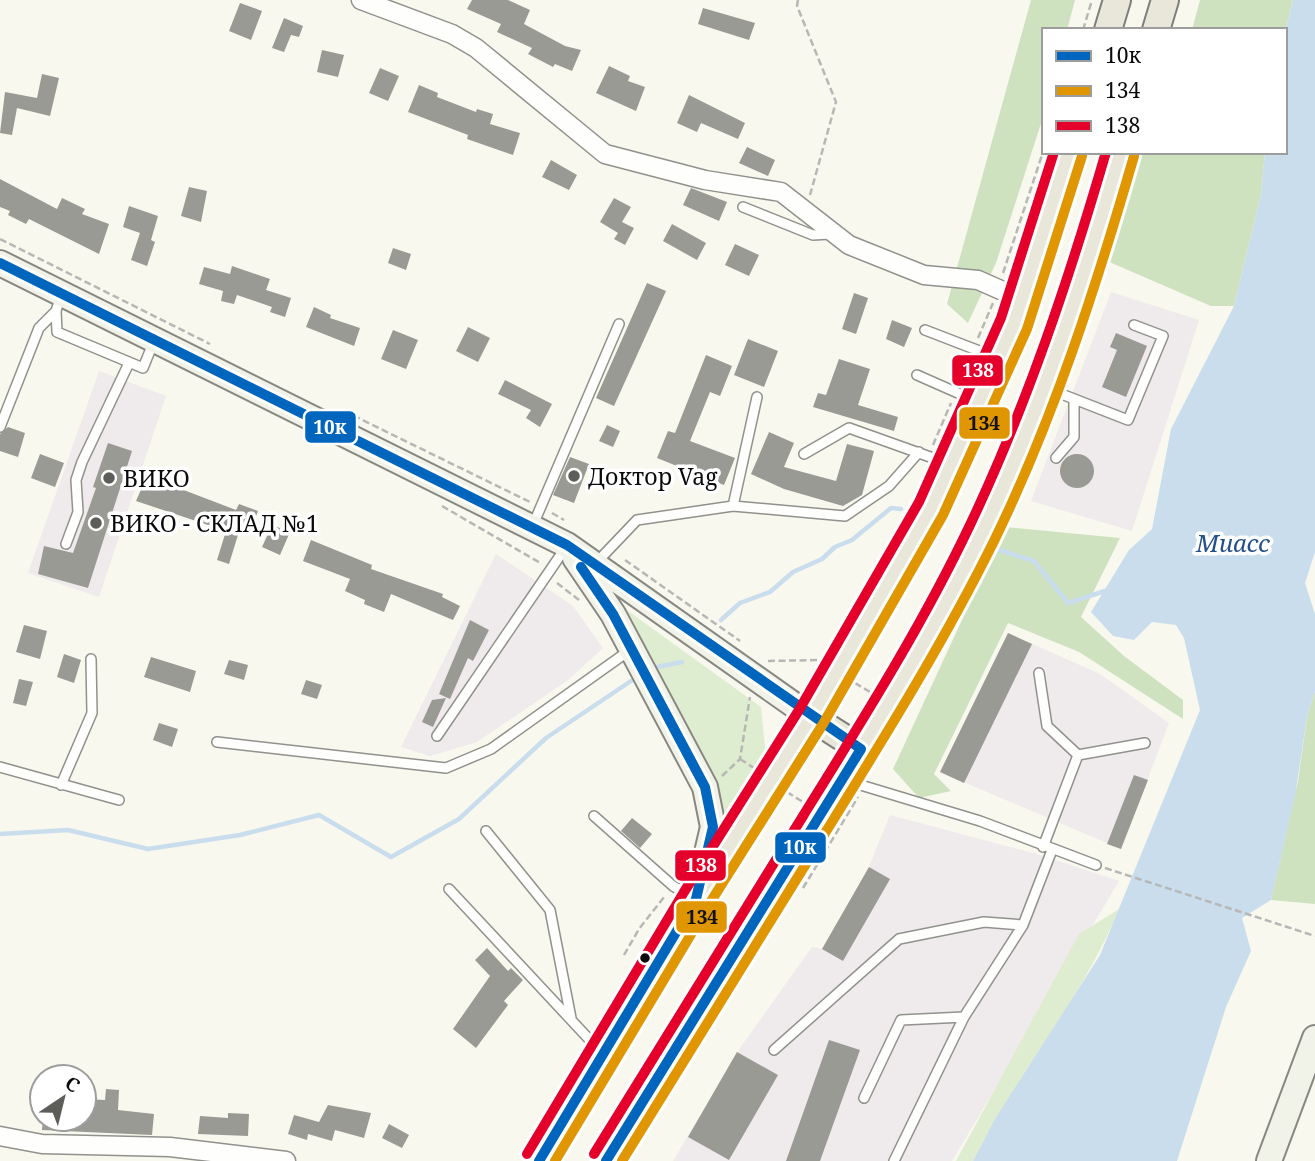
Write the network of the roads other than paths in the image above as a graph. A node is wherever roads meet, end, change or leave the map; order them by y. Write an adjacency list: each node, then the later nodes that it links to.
1 (361, 0): 4 (street)
2 (1117, 0): 5 (main road)
3 (1165, 0): 6 (main road)
4 (410, 8): 10 (street)
5 (1109, 28)
6 (1157, 28)
7 (1068, 154): 12 (main road)
8 (1120, 154): 21 (main road)
9 (743, 207): 10 (lane)
10 (834, 233): 12 (street)
11 (0, 262): 13 (main road)
12 (1009, 295): 18 (main road)
13 (59, 302): 17 (main road); 19 (lane); 25 (lane)
14 (619, 324): 31 (lane)
15 (1134, 325): 23 (lane)
16 (925, 330): 18 (lane)
17 (155, 339): 19 (lane); 31 (main road)
18 (999, 359): 24 (main road)
19 (129, 363): 32 (lane)
20 (916, 375): 24 (lane)
21 (1045, 388): 23 (lane); 42 (main road)
22 (757, 397): 30 (lane)
23 (1074, 399): 28 (lane)
24 (980, 402): 29 (main road)
25 (0, 427)
26 (919, 452): 27 (lane); 29 (lane); 30 (lane)
27 (804, 454)
28 (1056, 458)
29 (940, 460): 38 (main road)
30 (733, 506): 34 (lane)
31 (532, 528): 33 (main road)
32 (66, 544)
33 (567, 545): 34 (main road); 35 (main road); 39 (lane)
34 (595, 565): 38 (main road)
35 (632, 649): 40 (lane); 53 (main road)
36 (91, 659): 46 (lane)
37 (1039, 673): 43 (lane)
38 (811, 717): 42 (main road); 53 (main road)
39 (437, 736)
40 (217, 742)
41 (1145, 743): 43 (lane)
42 (861, 750): 45 (main road)
43 (1078, 755): 50 (lane)
44 (0, 767): 46 (lane)
45 (853, 783): 50 (lane); 64 (main road)
46 (61, 785): 47 (lane)
47 (119, 800)
48 (594, 816): 53 (lane)
49 (486, 831): 56 (lane)
50 (1048, 849): 51 (lane); 54 (lane)
51 (1096, 864)
52 (449, 889): 56 (lane)
53 (696, 899): 59 (main road)
54 (1023, 925): 55 (lane); 58 (lane)
55 (964, 1017): 60 (lane); 65 (lane)
56 (571, 1020): 59 (lane)
57 (1315, 1038): 66 (main road)
58 (774, 1050)
59 (602, 1053): 63 (main road)
60 (864, 1098)
61 (0, 1136): 62 (street)
62 (286, 1161)
63 (539, 1161)
64 (606, 1161)
65 (894, 1161)
66 (1269, 1161)

